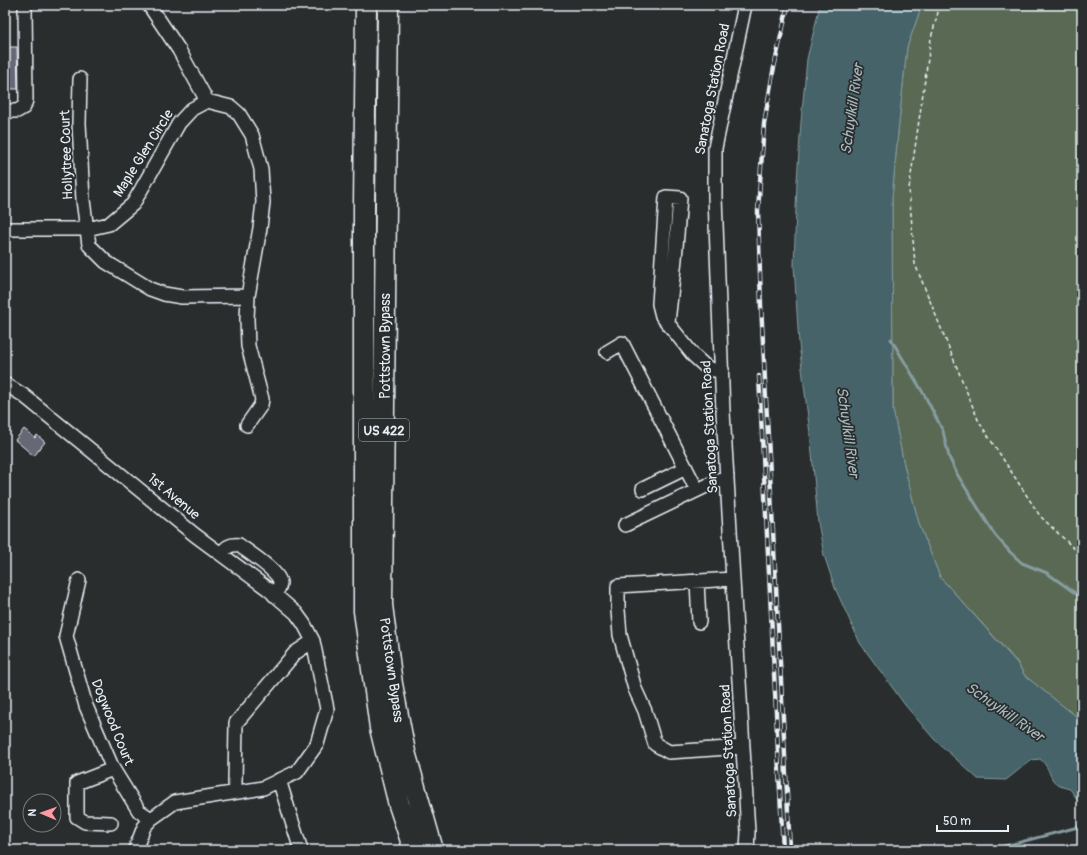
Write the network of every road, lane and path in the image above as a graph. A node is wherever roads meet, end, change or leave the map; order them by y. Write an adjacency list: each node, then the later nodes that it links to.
1 (25, 5): 9 (street)
2 (149, 5): 8 (street)
3 (366, 5): 39 (highway, Pottstown Bypass / US 422)
4 (388, 5): 40 (highway, Pottstown Bypass / US 422)
5 (745, 5): 15 (street, Sanatoga Station Road)
6 (940, 5): 24 (path)
7 (80, 80): 11 (street, Hollytree Court)
8 (207, 101): 11 (street, Maple Glen Circle); 12 (street)
9 (5, 111)
10 (5, 229): 11 (street, Maple Glen Circle)
11 (87, 229): 12 (street, Hollytree Court)
12 (248, 296): 17 (street)
13 (668, 322): 13 (street); 15 (street)
14 (606, 352): 18 (street)
15 (722, 370): 19 (street, Sanatoga Station Road)
16 (5, 384): 23 (street, 1st Avenue)
17 (247, 425)
18 (686, 468): 20 (street); 21 (street)
19 (727, 476): 21 (street); 25 (street, Sanatoga Station Road)
20 (643, 489)
21 (698, 490): 22 (street)
22 (625, 525)
23 (220, 554): 28 (street, 1st Avenue); 28 (street)
24 (1082, 556)
25 (733, 579): 27 (street); 31 (street, Sanatoga Station Road)
26 (79, 580): 32 (street, Dogwood Court)
27 (697, 581): 29 (street); 31 (street)
28 (274, 594): 30 (street, 1st Avenue)
29 (699, 622)
30 (313, 641): 33 (street, 1st Avenue); 34 (street)
31 (743, 747): 41 (street, Sanatoga Station Road)
32 (113, 769): 35 (street, Dogwood Court); 36 (street)
33 (279, 780): 35 (street, 1st Avenue); 38 (street)
34 (235, 784)
35 (151, 819): 37 (street)
36 (111, 823)
37 (135, 850)
38 (301, 850)
39 (414, 850)
40 (433, 850)
41 (747, 850)

